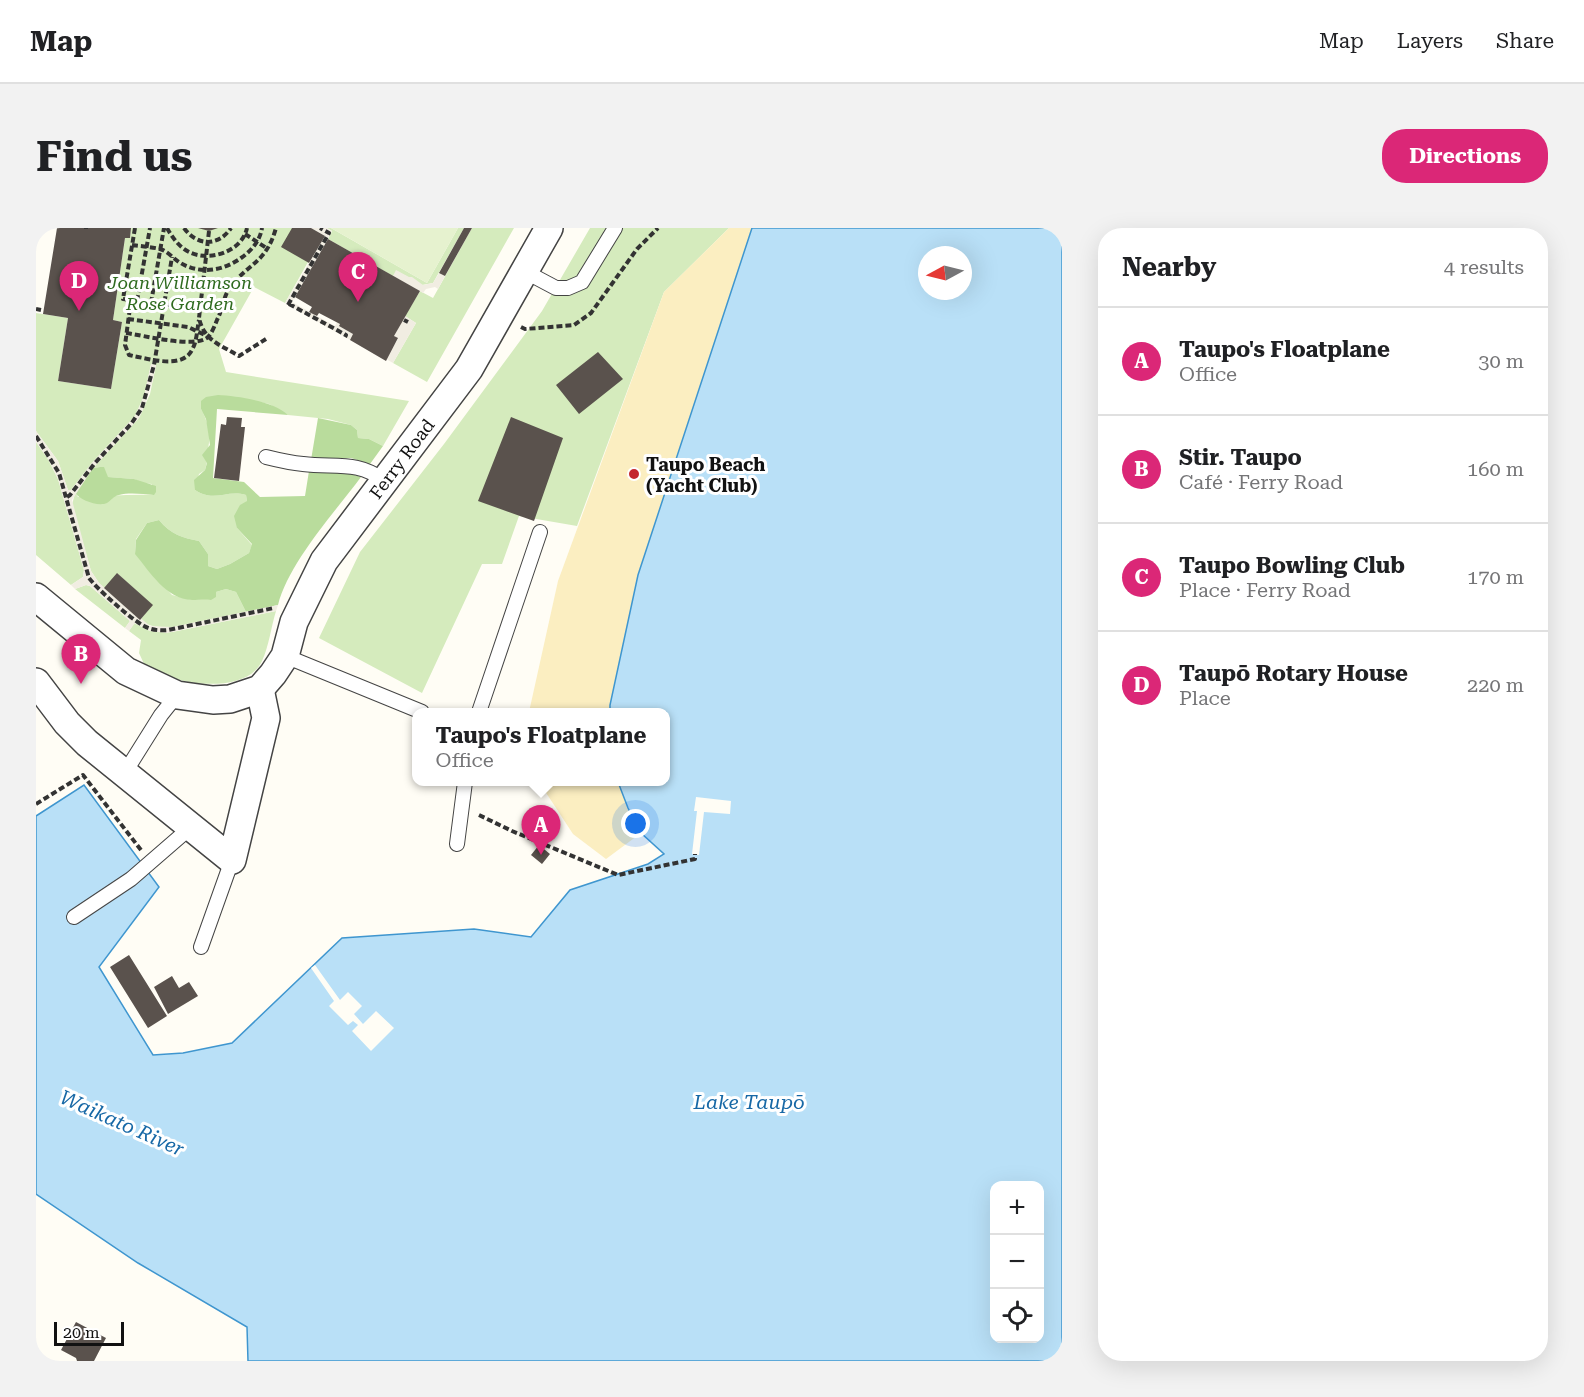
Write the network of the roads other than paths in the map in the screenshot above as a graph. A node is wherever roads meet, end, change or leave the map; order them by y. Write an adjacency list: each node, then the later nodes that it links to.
1 (549, 228): 3 (street, Ferry Road)
2 (615, 228): 3 (lane)
3 (524, 272): 5 (street, Ferry Road)
4 (266, 457): 5 (lane)
5 (385, 481): 8 (street, Ferry Road)
6 (540, 532): 13 (lane)
7 (36, 597): 11 (street)
8 (285, 656): 10 (street, Ferry Road); 12 (lane)
9 (36, 682): 14 (street)
10 (260, 689): 11 (street); 18 (street)
11 (186, 696): 14 (lane)
12 (412, 708)
13 (480, 708)
14 (124, 774): 16 (street)
15 (464, 786): 17 (lane)
16 (191, 827): 18 (street); 19 (lane)
17 (457, 844)
18 (232, 860): 20 (lane)
19 (74, 917)
20 (201, 947)

